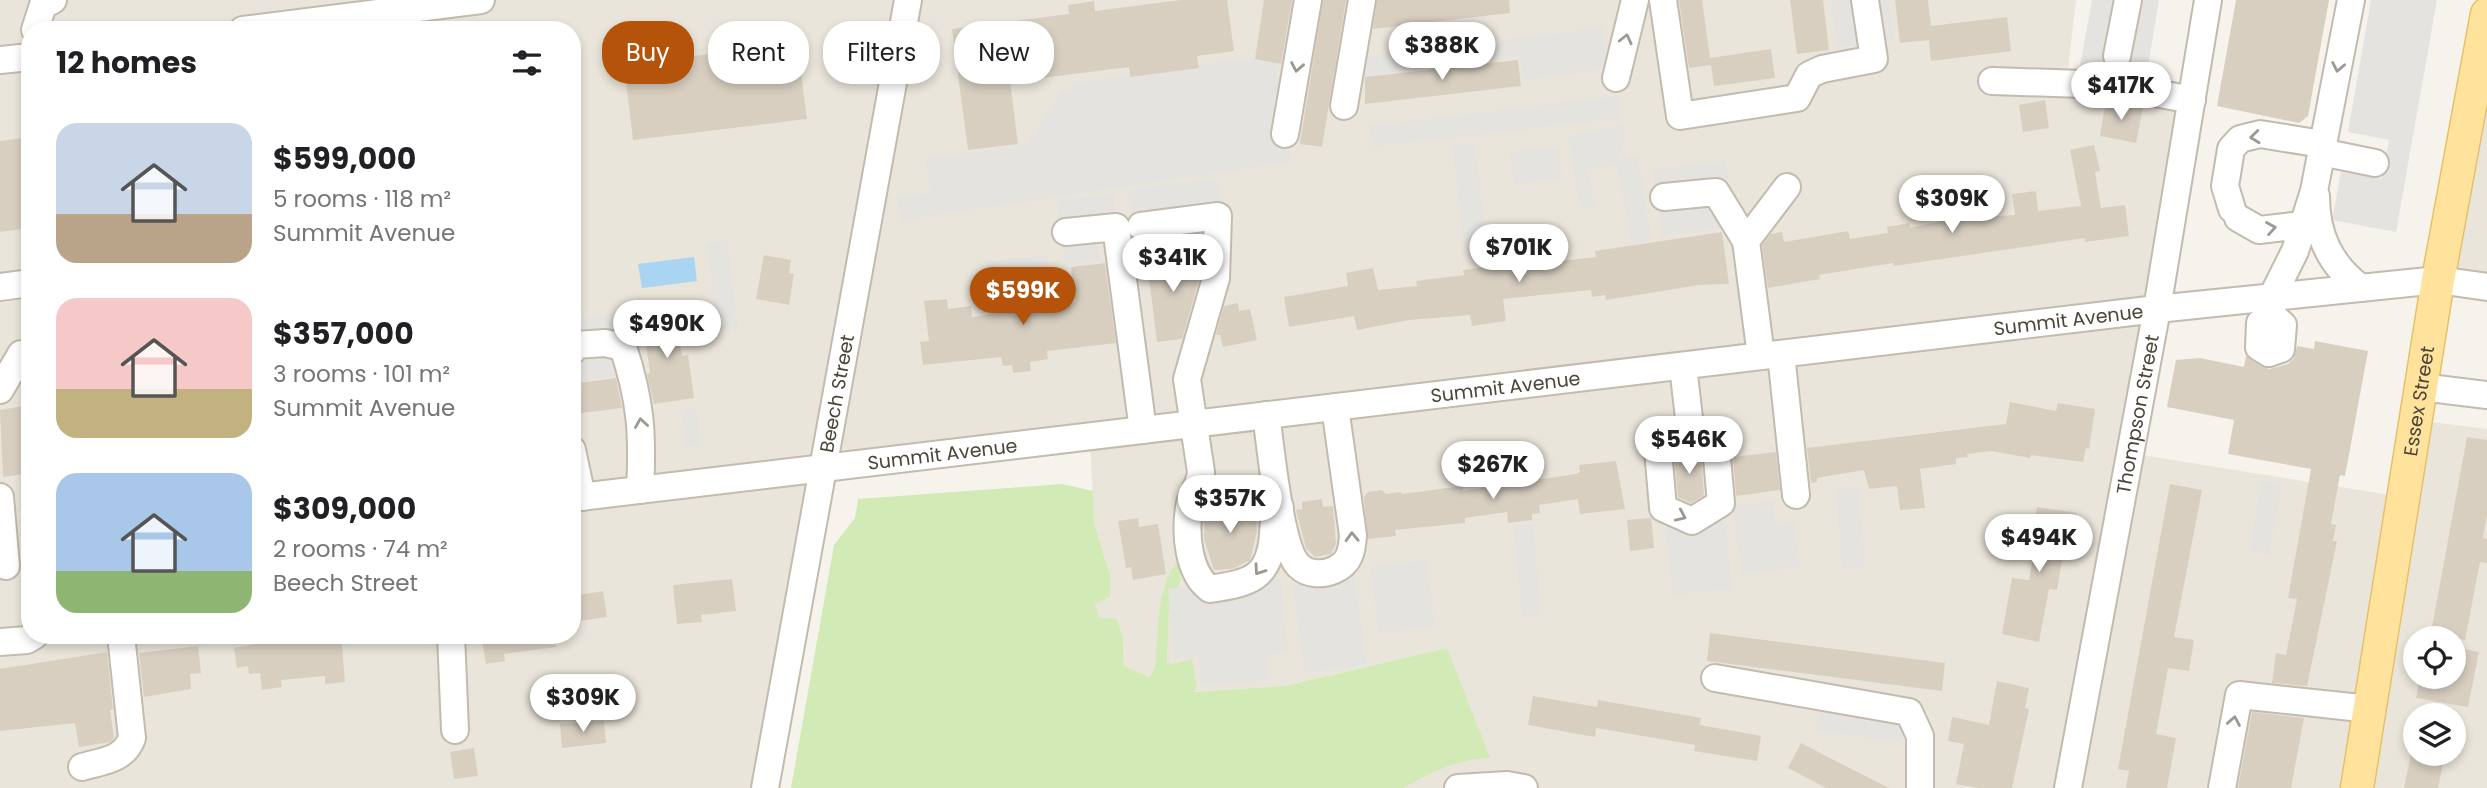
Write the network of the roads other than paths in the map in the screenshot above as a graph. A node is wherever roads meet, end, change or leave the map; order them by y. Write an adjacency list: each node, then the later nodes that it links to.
1 (53, 0): 14 (street)
2 (473, 0): 12 (street)
3 (908, 0): 50 (street, Beech Street)
4 (1308, 0): 21 (street, one-way to 21)
5 (1362, 0): 20 (street)
6 (1635, 0): 17 (street, one-way to 6)
7 (1663, 0): 8 (street)
8 (1865, 0)
9 (2128, 0): 16 (street)
10 (2208, 0): 19 (street, Thompson Street)
11 (2351, 0): 23 (street, one-way to 23)
12 (285, 12): 15 (street)
13 (2487, 14): 30 (main road, Essex Street)
14 (38, 21)
15 (268, 21)
16 (2117, 56)
17 (1616, 78)
18 (1992, 81): 19 (street)
19 (2192, 100): 36 (street, Thompson Street)
20 (1343, 106)
21 (1285, 134)
22 (2375, 163): 23 (street)
23 (2318, 165): 28 (street); 28 (street, one-way to 28); 34 (street)
24 (1787, 187): 29 (street)
25 (1664, 197): 29 (street)
26 (1141, 226): 47 (street)
27 (1066, 232): 49 (street)
28 (2300, 238): 35 (street)
29 (1746, 241): 39 (street)
30 (2438, 280): 33 (street, Summit Avenue); 34 (street, Summit Avenue); 42 (main road, Essex Street)
31 (21, 284): 32 (street)
32 (0, 287)
33 (2487, 287)
34 (2361, 288): 35 (street, Summit Avenue)
35 (2272, 306): 36 (street, Summit Avenue); 40 (street)
36 (2157, 309): 39 (street, Summit Avenue); 69 (street, Thompson Street)
37 (581, 344): 51 (street, one-way to 37)
38 (21, 354): 43 (street)
39 (1771, 355): 41 (street, Summit Avenue); 52 (street)
40 (2268, 357)
41 (1683, 366): 45 (street, Summit Avenue); 48 (street)
42 (2421, 387): 44 (street); 62 (main road, Essex Street)
43 (0, 390)
44 (2487, 395)
45 (1335, 407): 46 (street, Summit Avenue); 55 (street, one-way to 45)
46 (1266, 415): 47 (street, Summit Avenue); 55 (street)
47 (1193, 424): 49 (street, Summit Avenue); 55 (street, one-way to 47)
48 (1690, 427)
49 (1143, 430): 50 (street, Summit Avenue)
50 (823, 468): 51 (street, Summit Avenue); 65 (street, Beech Street)
51 (640, 491): 54 (street, Summit Avenue)
52 (1796, 495)
53 (0, 497): 56 (street)
54 (581, 498)
55 (1280, 508)
56 (12, 565)
57 (21, 640): 58 (street)
58 (0, 642)
59 (122, 644): 64 (street)
60 (451, 644): 63 (street)
61 (1715, 678): 68 (street)
62 (2370, 709): 70 (street, one-way to 62); 71 (main road, Essex Street)
63 (455, 730)
64 (82, 767)
65 (765, 788)
66 (1458, 788): 67 (street)
67 (1524, 788)
68 (1920, 788)
69 (2068, 788)
70 (2222, 788)
71 (2357, 788)

